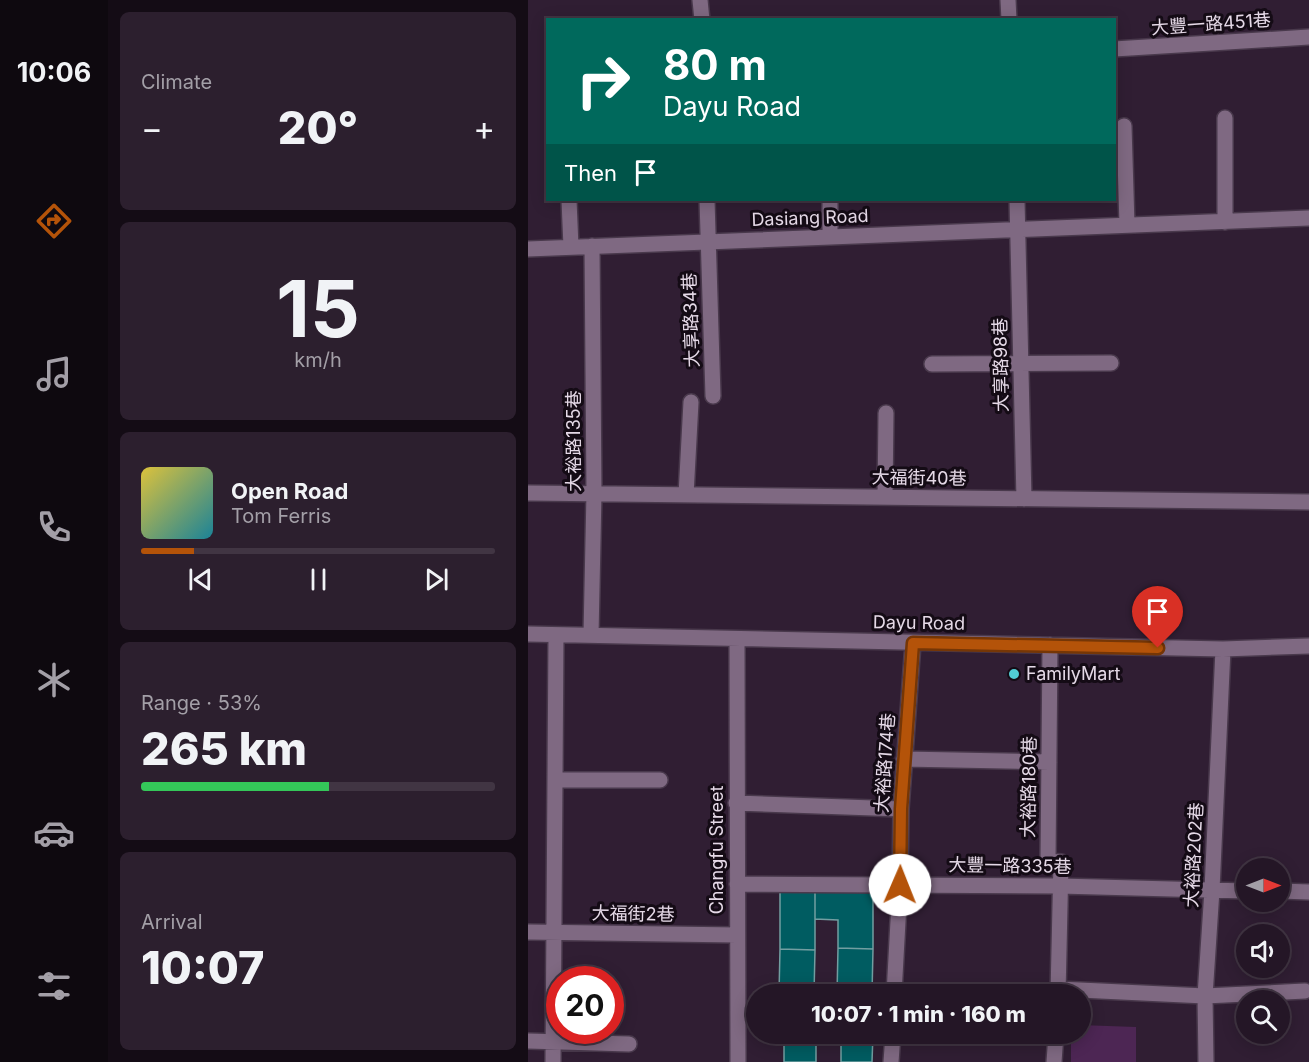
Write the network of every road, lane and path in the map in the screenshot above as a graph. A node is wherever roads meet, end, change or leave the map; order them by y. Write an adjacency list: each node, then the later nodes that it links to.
1 (700, 0): 3 (street)
2 (1008, 0): 4 (street)
3 (702, 18)
4 (1009, 18)
5 (1309, 37): 6 (street, 大豐一路451巷)
6 (1116, 49)
7 (1225, 118): 14 (street)
8 (1124, 126): 15 (street)
9 (569, 201): 20 (street)
10 (707, 201): 18 (street, 大享路34巷)
11 (830, 201): 17 (street)
12 (1017, 201): 16 (street, 大享路98巷)
13 (1309, 218): 14 (street, Dasiang Road)
14 (1225, 222): 15 (street, Dasiang Road)
15 (1127, 225): 16 (street, Dasiang Road)
16 (1018, 230): 17 (street, Dasiang Road); 24 (street, 大享路98巷)
17 (830, 237): 18 (street, Dasiang Road)
18 (708, 242): 19 (street, Dasiang Road); 25 (street, 大享路34巷)
19 (592, 246): 20 (street, Dasiang Road); 29 (street, 大裕路135巷)
20 (571, 247): 21 (street, Dasiang Road)
21 (528, 249)
22 (1111, 363): 24 (street)
23 (932, 364): 24 (street)
24 (1021, 364): 32 (street, 大享路98巷)
25 (713, 396)
26 (691, 402): 30 (street)
27 (886, 413): 31 (street)
28 (528, 493): 29 (street, 大福街40巷)
29 (594, 494): 30 (street, 大福街40巷); 36 (street, 大裕路135巷)
30 (686, 495): 31 (street, 大福街40巷)
31 (885, 497): 32 (street, 大福街40巷)
32 (1024, 499): 33 (street, 大福街40巷)
33 (1309, 502)
34 (528, 634): 35 (street, Dayu Road)
35 (556, 635): 36 (street, Dayu Road); 44 (street)
36 (591, 635): 37 (street, Dayu Road)
37 (737, 639): 38 (street, Dayu Road); 46 (street, Changfu Street)
38 (913, 643): 39 (street, Dayu Road); 42 (street, 大裕路174巷)
39 (1050, 645): 41 (street, Dayu Road); 43 (street, 大裕路180巷)
40 (1309, 646): 41 (street, Dayu Road)
41 (1223, 649): 51 (street, 大裕路202巷)
42 (904, 759): 43 (street); 47 (street, 大裕路174巷)
43 (1049, 762): 50 (street, 大裕路180巷)
44 (555, 780): 45 (street); 56 (street)
45 (660, 780)
46 (736, 802): 47 (street); 48 (street, Changfu Street)
47 (901, 809): 49 (street, 大裕路174巷)
48 (737, 884): 49 (street, 大豐一路335巷); 57 (street, Changfu Street)
49 (900, 885): 50 (street, 大豐一路335巷); 59 (street, 大裕路174巷)
50 (1060, 886): 51 (street, 大豐一路335巷); 60 (street, 大裕路180巷)
51 (1212, 890): 52 (street, 大豐一路335巷); 63 (street, 大裕路202巷)
52 (1236, 891)
53 (1290, 891): 54 (street)
54 (1309, 892)
55 (528, 932): 56 (street, 大福街2巷)
56 (554, 933): 57 (street, 大福街2巷); 58 (street)
57 (737, 935): 72 (street, Changfu Street)
58 (554, 966)
59 (895, 984)
60 (1059, 984)
61 (1305, 991): 63 (street, 大裕路180巷)
62 (1091, 993): 63 (street, 大裕路180巷)
63 (1205, 996): 75 (street, 大裕路202巷)
64 (528, 1041): 65 (street)
65 (546, 1041)
66 (553, 1044): 71 (street)
67 (624, 1044): 68 (street)
68 (629, 1044)
69 (892, 1044): 73 (street)
70 (1055, 1044): 74 (street)
71 (553, 1062)
72 (738, 1062)
73 (891, 1062)
74 (1054, 1062)
75 (1206, 1062)

